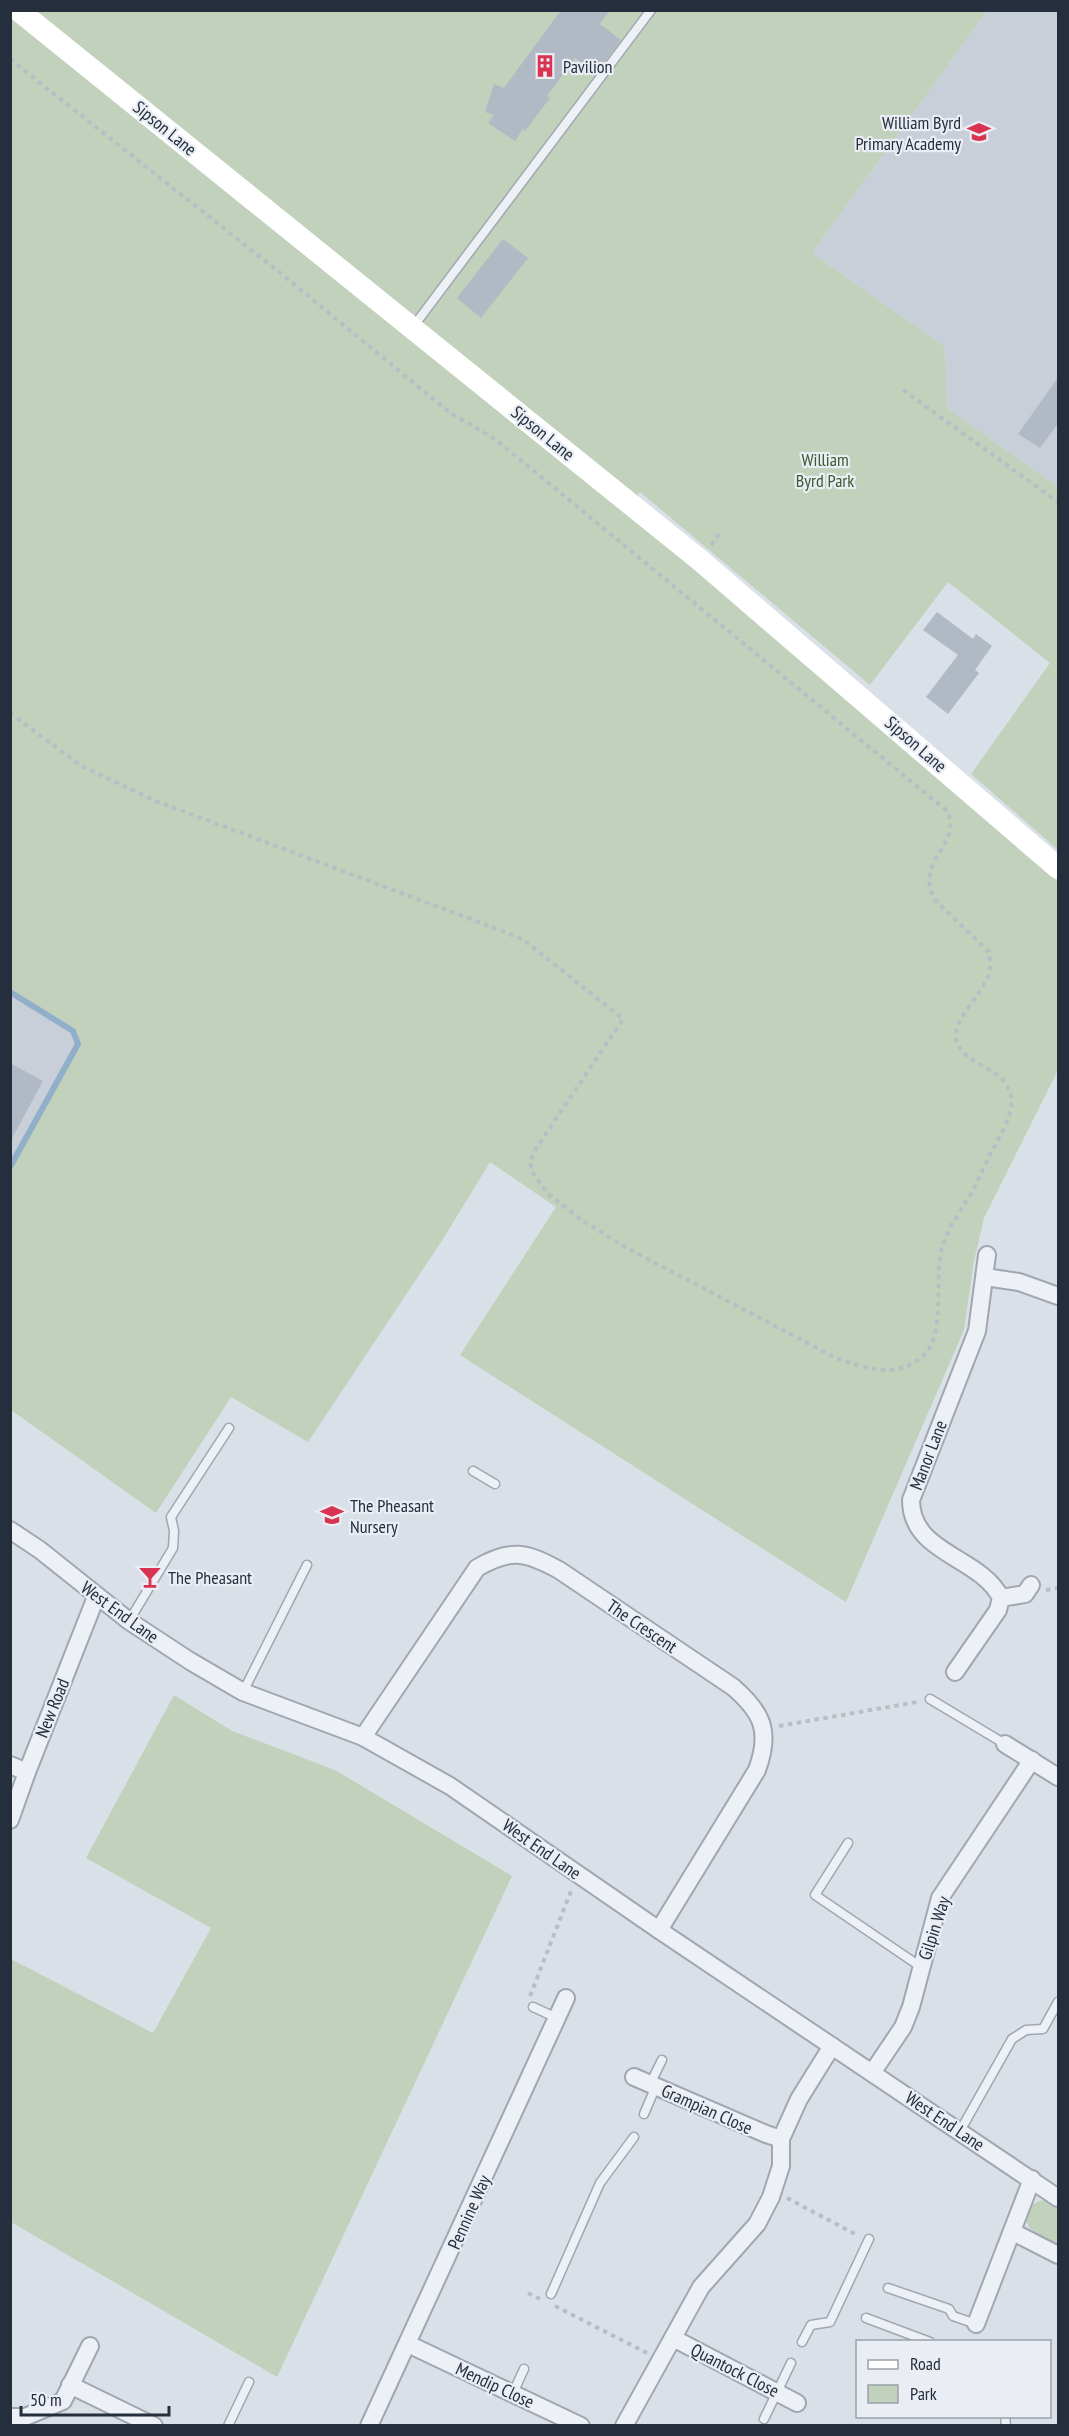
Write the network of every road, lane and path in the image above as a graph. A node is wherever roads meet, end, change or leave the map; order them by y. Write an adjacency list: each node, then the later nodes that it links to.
1 (18, 10): 4 (street, Sipson Lane)
2 (651, 10): 4 (lane)
3 (10, 59): 7 (path)
4 (413, 328): 8 (street, Sipson Lane)
5 (903, 390): 6 (path)
6 (1059, 502)
7 (10, 713)
8 (1059, 868)
9 (987, 1255): 10 (street, Manor Lane)
10 (985, 1277): 11 (street); 19 (street, Manor Lane)
11 (1059, 1296)
12 (229, 1428): 20 (lane)
13 (473, 1471): 14 (lane)
14 (495, 1484)
15 (10, 1530): 18 (street, West End Lane)
16 (307, 1565): 22 (lane)
17 (1031, 1585): 19 (street)
18 (96, 1597): 20 (street, West End Lane); 29 (street, New Road)
19 (1001, 1598): 21 (street)
20 (129, 1621): 22 (street, West End Lane)
21 (955, 1672)
22 (243, 1692): 25 (street, West End Lane)
23 (930, 1699): 24 (path); 26 (lane)
24 (764, 1729): 25 (street, The Crescent); 34 (street)
25 (363, 1737): 34 (street, West End Lane)
26 (1005, 1744): 27 (street)
27 (1032, 1760): 30 (street); 35 (street, Gilpin Way)
28 (10, 1765): 29 (street)
29 (27, 1772): 31 (street, New Road)
30 (1059, 1777)
31 (10, 1820)
32 (848, 1843): 35 (lane)
33 (572, 1889): 38 (path)
34 (659, 1930): 40 (street, West End Lane)
35 (921, 1967): 42 (street, Gilpin Way)
36 (566, 1998): 39 (street, Pennine Way)
37 (1059, 2002): 46 (lane)
38 (530, 2005): 39 (lane)
39 (557, 2018): 63 (street, Pennine Way)
40 (832, 2046): 42 (street, West End Lane); 48 (street)
41 (662, 2060): 44 (lane)
42 (872, 2073): 46 (street, West End Lane)
43 (634, 2077): 44 (street, Grampian Close)
44 (653, 2085): 45 (lane); 48 (street, Grampian Close)
45 (644, 2114)
46 (960, 2132): 49 (street, West End Lane)
47 (634, 2137): 57 (lane)
48 (782, 2139): 50 (street)
49 (1032, 2179): 51 (street, West End Lane); 52 (street)
50 (773, 2191): 53 (path); 60 (street)
51 (1059, 2198)
52 (1013, 2232): 54 (street); 59 (street)
53 (867, 2242): 62 (lane)
54 (1059, 2255)
55 (888, 2288): 59 (lane)
56 (528, 2293): 65 (path)
57 (551, 2294)
58 (866, 2318): 61 (lane)
59 (976, 2324)
60 (673, 2338): 65 (street); 70 (street, Quantock Close)
61 (925, 2340)
62 (802, 2342)
63 (408, 2344): 71 (street, Mendip Close); 77 (street, Pennine Way)
64 (90, 2346): 69 (street)
65 (661, 2360): 79 (street)
66 (791, 2363): 70 (lane)
67 (524, 2369): 71 (lane)
68 (249, 2382): 76 (lane)
69 (70, 2385): 73 (street); 75 (street)
70 (777, 2392): 72 (street, Quantock Close); 74 (lane)
71 (513, 2393): 78 (street, Mendip Close)
72 (797, 2403)
73 (10, 2417)
74 (764, 2419)
75 (154, 2426)
76 (228, 2426)
77 (369, 2426)
78 (581, 2426)
79 (624, 2426)

